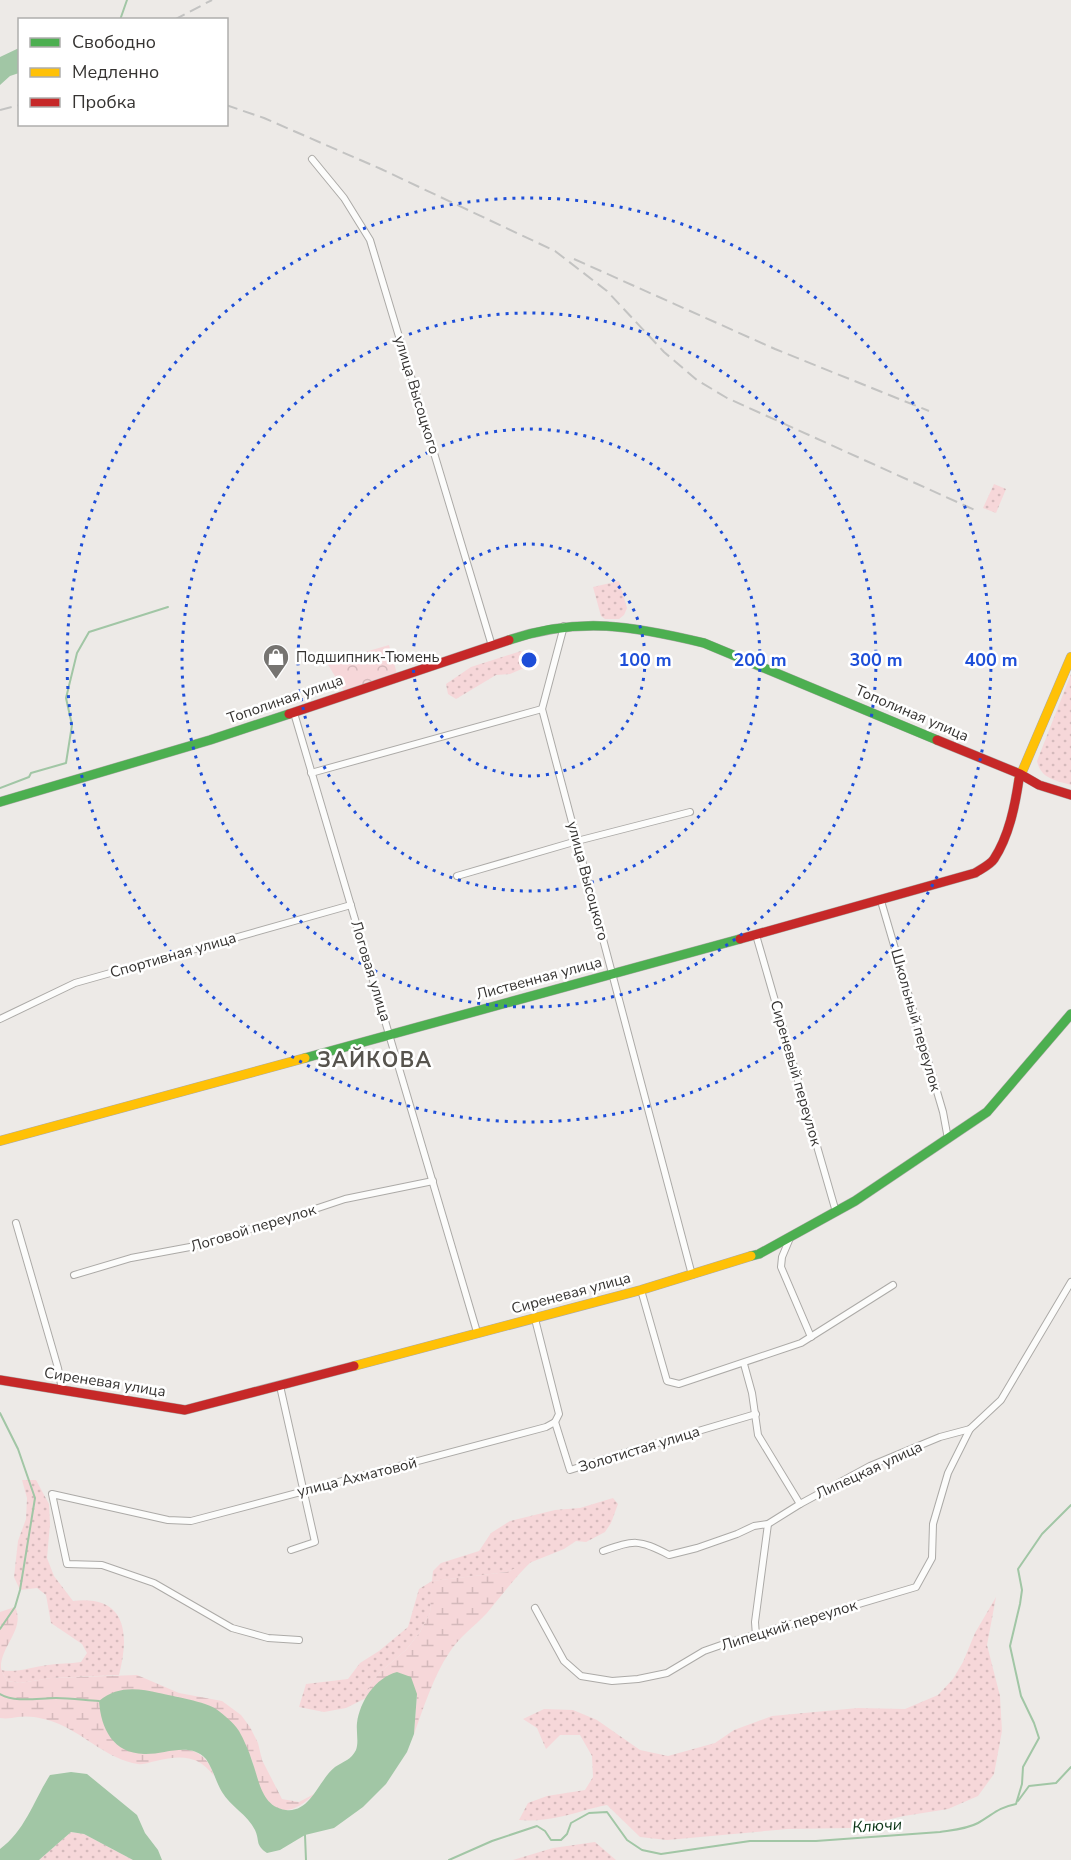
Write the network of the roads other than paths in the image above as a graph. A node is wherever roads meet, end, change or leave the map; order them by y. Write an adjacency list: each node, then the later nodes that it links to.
1 (312, 159): 3 (street, улица Высоцкого)
2 (564, 626): 3 (street, Тополиная улица); 5 (street, улица Высоцкого); 8 (street, Тополиная улица)
3 (492, 646): 6 (street, Тополиная улица)
4 (1071, 657): 8 (street)
5 (542, 709): 7 (street); 12 (street, улица Высоцкого)
6 (294, 713): 7 (street, Логовая улица); 10 (street, Тополиная улица)
7 (311, 773): 15 (street, Логовая улица)
8 (1020, 774): 9 (street, Тополиная улица); 14 (street, Лиственная улица)
9 (1071, 795)
10 (0, 802)
11 (690, 812): 12 (street)
12 (577, 841): 13 (street); 17 (street, улица Высоцкого)
13 (457, 876)
14 (881, 901): 16 (street, Лиственная улица); 21 (street, Школьный переулок)
15 (351, 905): 19 (street, Спортивная улица); 20 (street, Логовая улица)
16 (756, 935): 17 (street, Лиственная улица); 24 (street, Сиреневый переулок)
17 (612, 974): 20 (street, Лиственная улица); 28 (street, улица Высоцкого)
18 (1071, 1014): 21 (street, Сиреневая улица)
19 (0, 1018)
20 (390, 1034): 22 (street, Лиственная улица); 23 (street, Логовая улица)
21 (948, 1140): 24 (street, Сиреневая улица)
22 (0, 1141)
23 (433, 1181): 27 (street, Логовой переулок); 33 (street, Логовая улица)
24 (836, 1212): 26 (street, Сиреневая улица)
25 (16, 1223): 38 (street)
26 (790, 1238): 28 (street, Сиреневая улица); 34 (street)
27 (74, 1275)
28 (692, 1275): 31 (street, Сиреневая улица)
29 (1071, 1282): 41 (street, Липецкая улица)
30 (893, 1285): 34 (street)
31 (641, 1290): 32 (street, Сиреневая улица); 35 (street)
32 (535, 1319): 33 (street, Сиреневая улица); 40 (street)
33 (477, 1332): 37 (street, Сиреневая улица)
34 (811, 1337): 35 (street)
35 (744, 1364): 39 (street)
36 (0, 1380): 38 (street, Сиреневая улица)
37 (280, 1386): 38 (street, Сиреневая улица); 42 (street)
38 (62, 1390)
39 (756, 1414): 40 (street, Золотистая улица); 43 (street)
40 (555, 1422): 42 (street, улица Ахматовой)
41 (970, 1429): 43 (street, Липецкая улица); 48 (street, Липецкий переулок)
42 (303, 1490): 45 (street); 49 (street, улица Ахматовой)
43 (800, 1504): 44 (street, Липецкая улица)
44 (768, 1524): 46 (street, Липецкая улица); 48 (street)
45 (291, 1550)
46 (603, 1551)
47 (535, 1608): 48 (street, Липецкий переулок)
48 (756, 1636)
49 (299, 1640)

